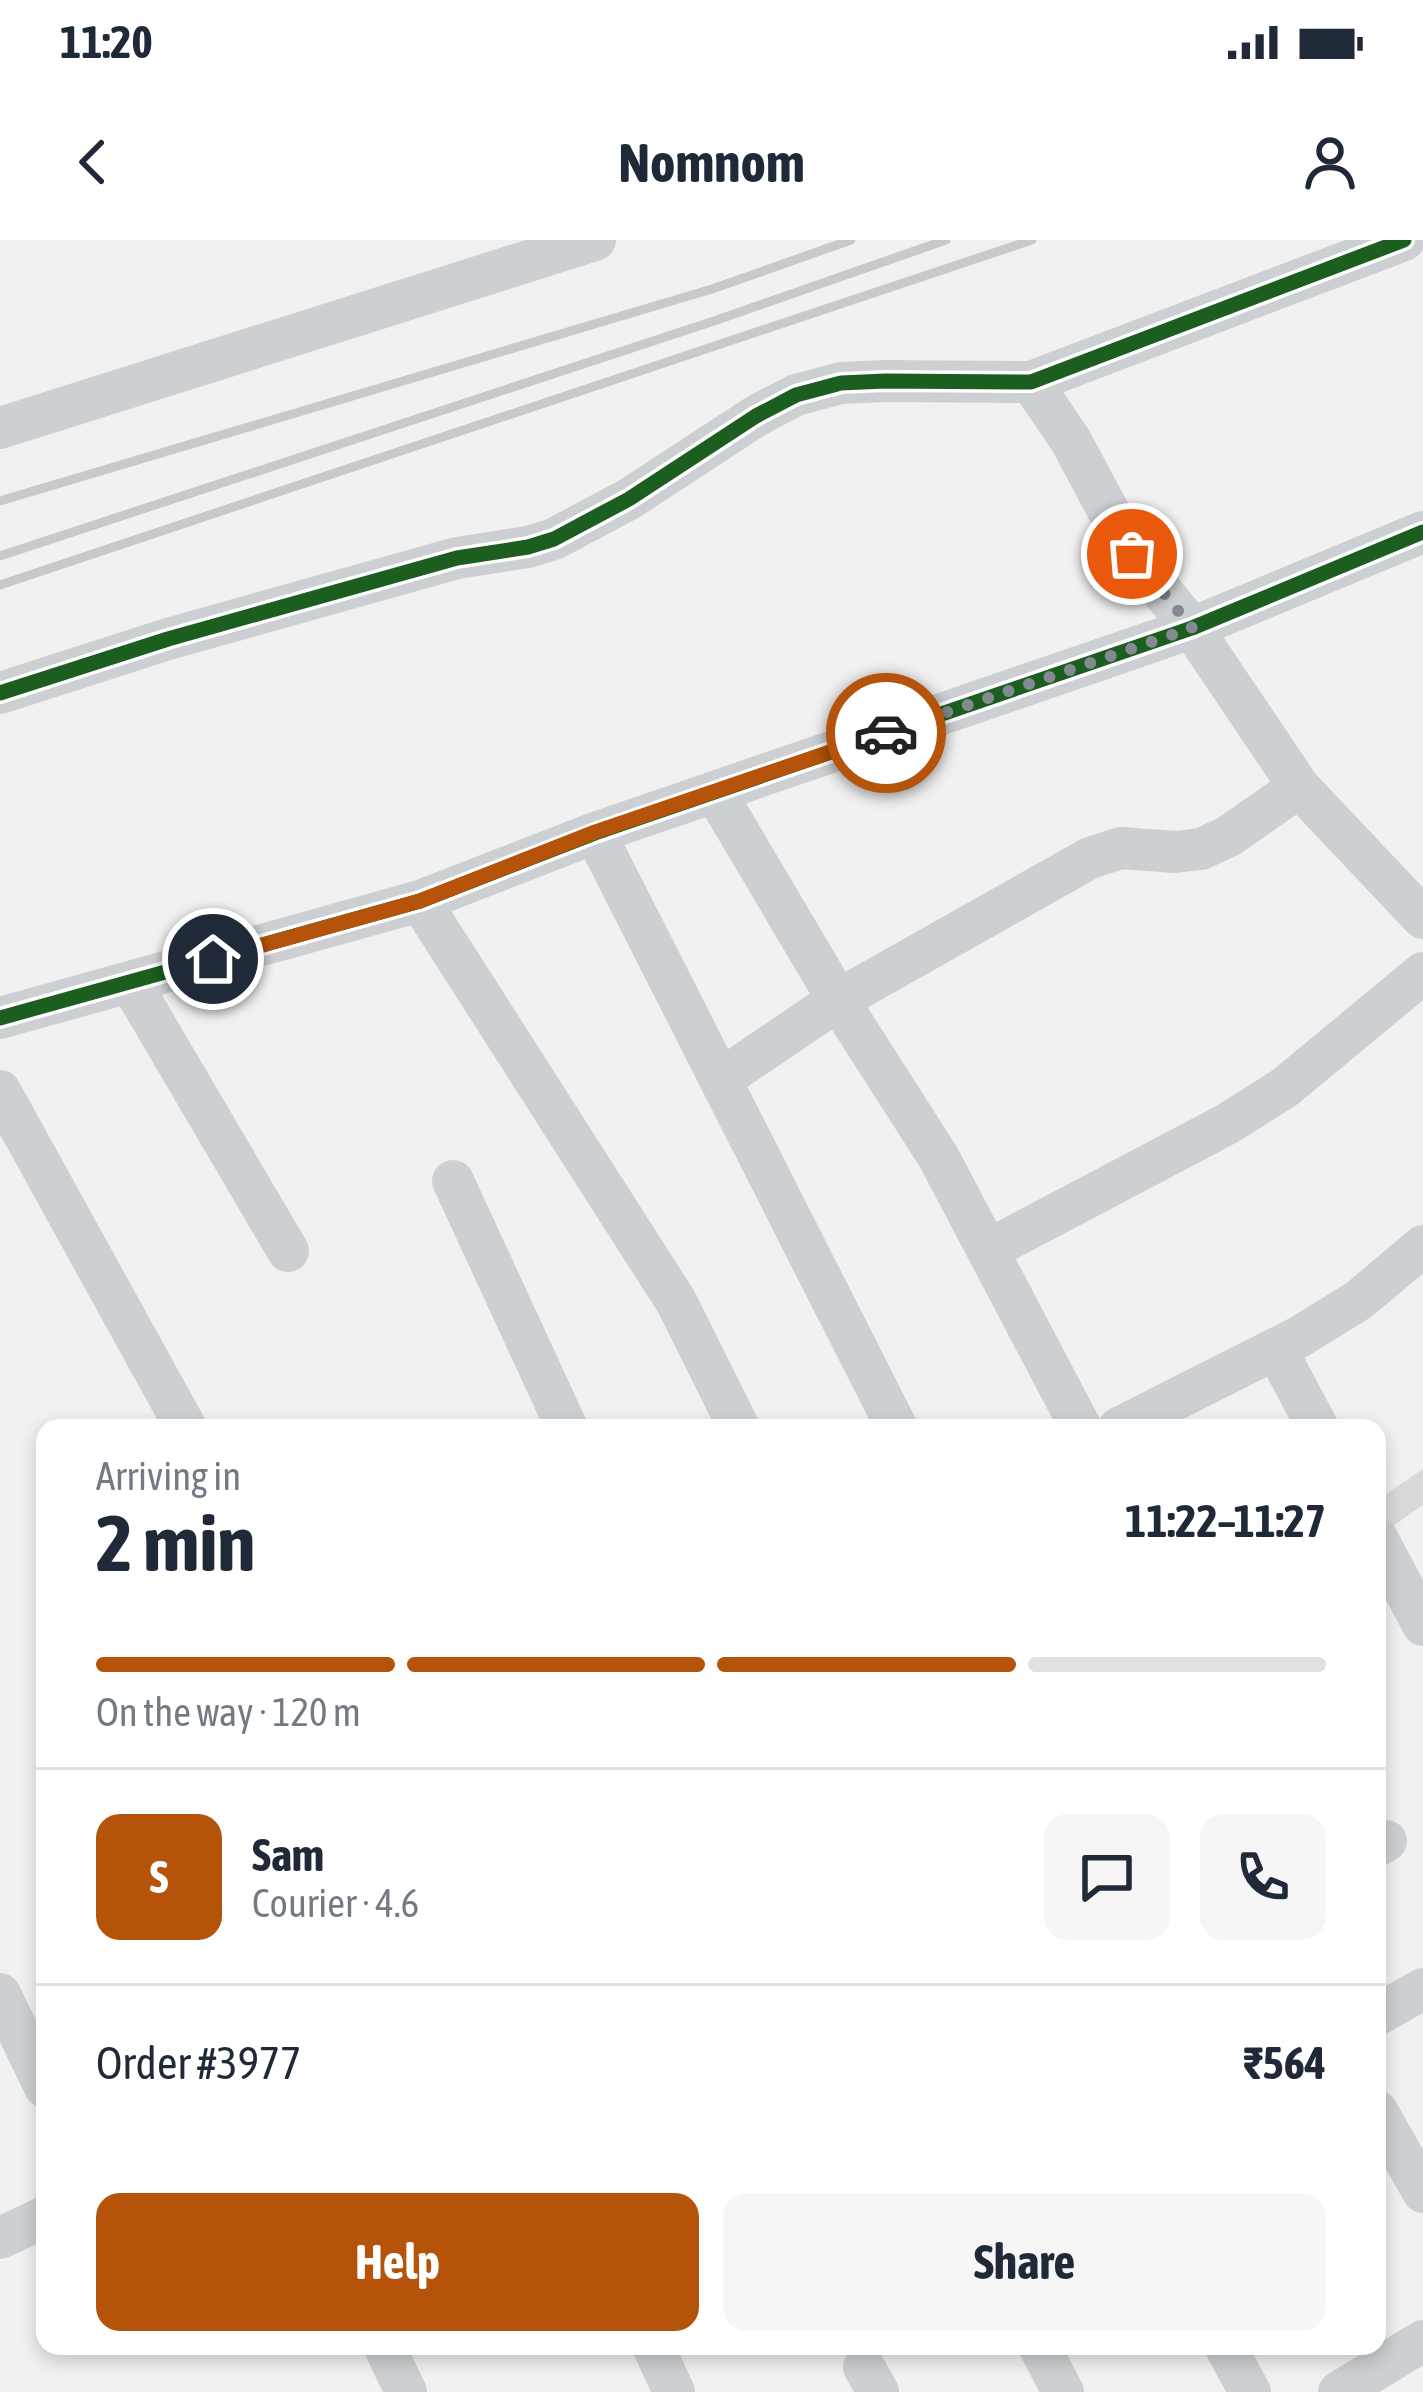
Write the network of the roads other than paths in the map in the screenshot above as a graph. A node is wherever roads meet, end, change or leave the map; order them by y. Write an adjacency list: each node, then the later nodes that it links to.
1 (596, 240): 4 (street)
2 (1404, 240): 3 (street)
3 (1031, 382): 6 (street); 7 (street)
4 (0, 428)
5 (1423, 532): 6 (street)
6 (1192, 628): 8 (street); 9 (street)
7 (0, 693)
8 (1299, 787): 12 (street); 15 (street)
9 (715, 792): 10 (street); 15 (street)
10 (595, 832): 11 (street); 17 (street)
11 (420, 901): 14 (street); 26 (street)
12 (1423, 918)
13 (1423, 973): 21 (street)
14 (130, 982): 16 (street); 22 (street)
15 (838, 1000): 17 (street); 21 (street)
16 (0, 1018)
17 (721, 1080): 27 (street)
18 (0, 1090): 24 (street)
19 (453, 1181): 25 (street)
20 (1423, 1246): 23 (street)
21 (990, 1250): 28 (street)
22 (289, 1251)
23 (1276, 1349): 29 (street); 30 (street)
24 (180, 1419)
25 (563, 1419)
26 (735, 1419)
27 (892, 1419)
28 (1076, 1419)
29 (1137, 1419)
30 (1313, 1419)
31 (1386, 1555): 32 (street)
32 (1423, 1625)
33 (1423, 1989): 35 (street)
34 (0, 1994): 36 (street)
35 (1386, 2010)
36 (36, 2068)
37 (1386, 2131): 38 (street)
38 (1409, 2182)
39 (36, 2221): 40 (street)
40 (0, 2238)
41 (1423, 2341): 50 (street)
42 (388, 2355): 46 (street)
43 (657, 2355): 47 (street)
44 (1044, 2355): 48 (street)
45 (1230, 2355): 49 (street)
46 (406, 2392)
47 (674, 2392)
48 (1063, 2392)
49 (1250, 2392)
50 (1339, 2392)

